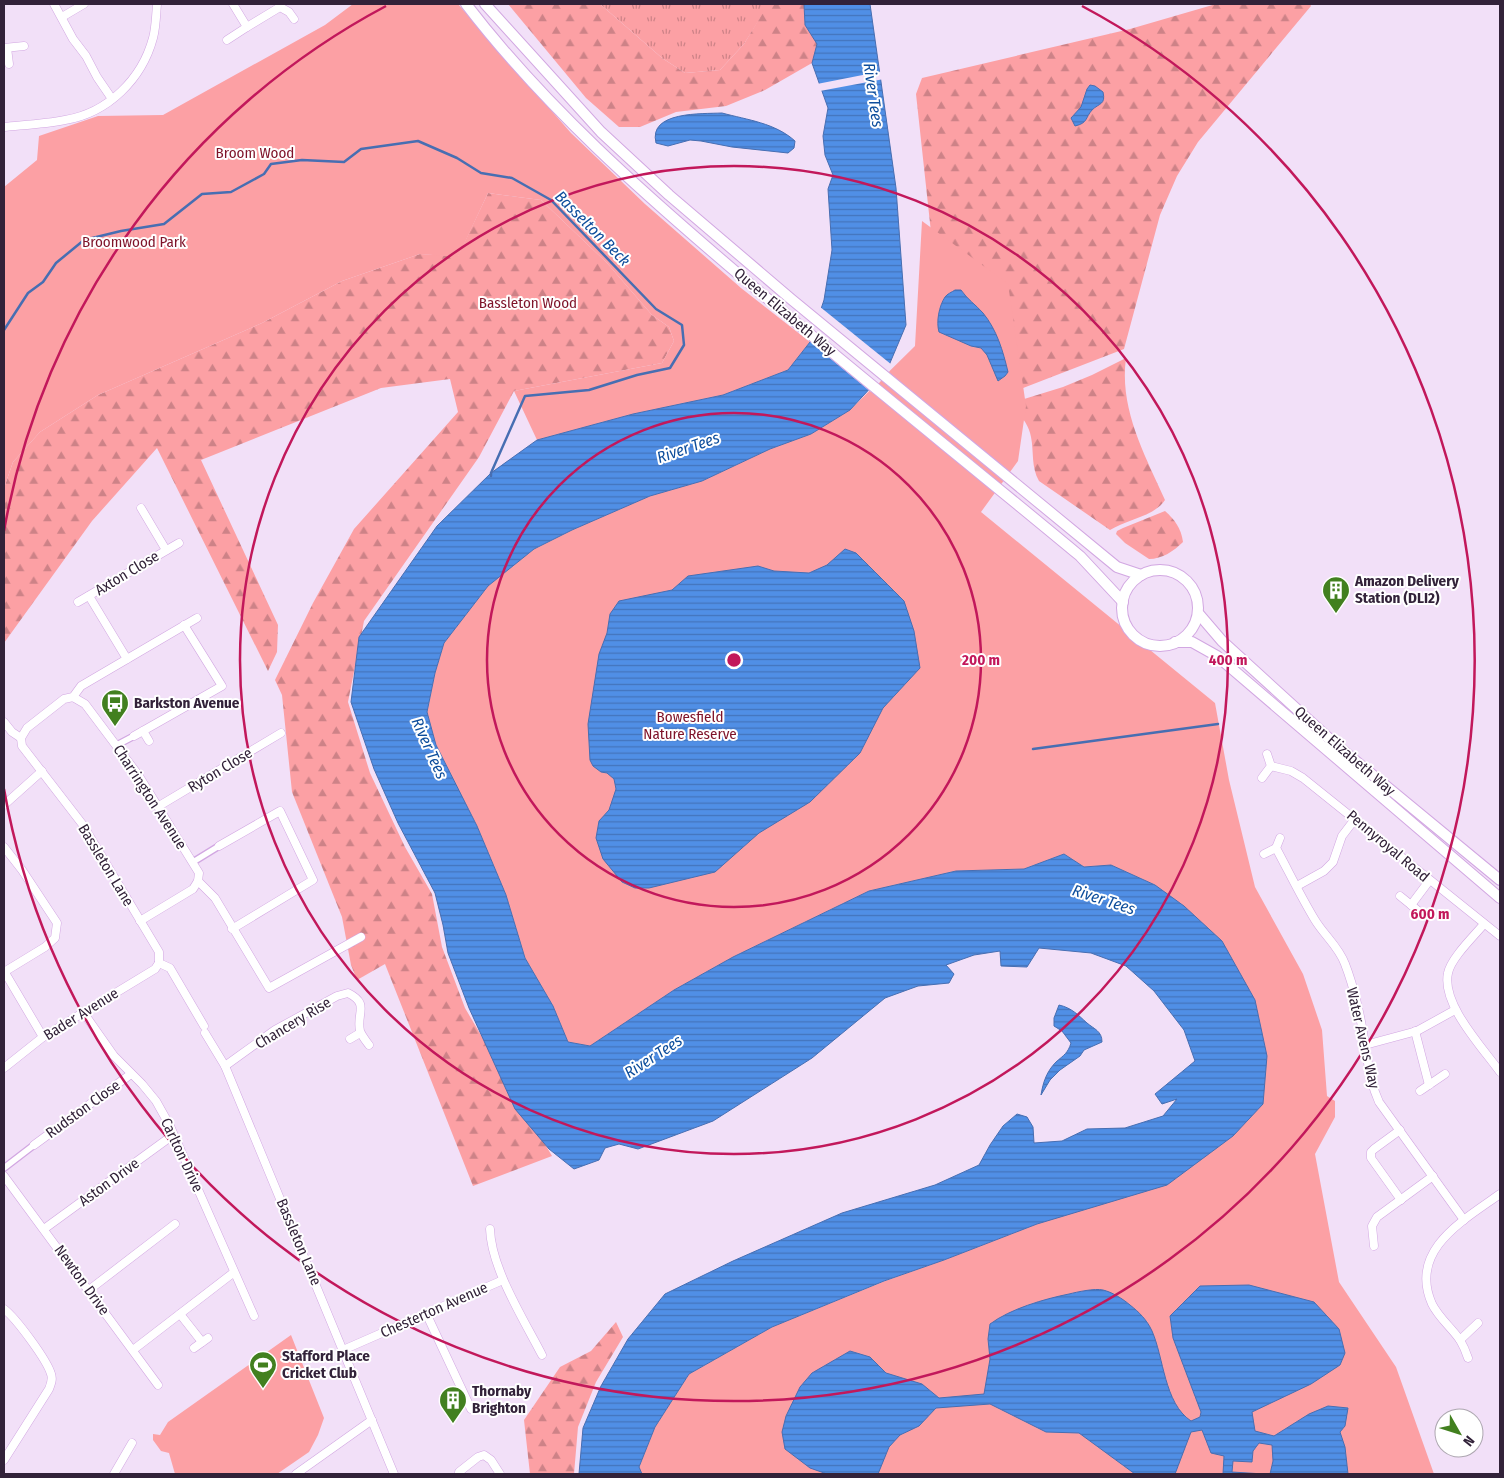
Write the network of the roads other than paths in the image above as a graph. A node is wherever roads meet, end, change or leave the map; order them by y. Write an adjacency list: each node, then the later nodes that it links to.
1 (54, 4): 8 (street)
2 (84, 4): 8 (street)
3 (157, 4): 15 (street)
4 (233, 4): 10 (street)
5 (466, 4): 23 (street, Queen Elizabeth Way)
6 (484, 4): 20 (street, Queen Elizabeth Way)
7 (280, 6): 9 (street); 10 (street)
8 (62, 17): 15 (street)
9 (294, 19)
10 (247, 27): 11 (street)
11 (227, 40)
12 (24, 46): 13 (street)
13 (5, 48): 14 (street)
14 (9, 64)
15 (112, 99): 16 (street)
16 (4, 128)
17 (141, 508): 19 (street, Axton Close)
18 (179, 543): 19 (street, Axton Close)
19 (166, 550): 21 (street, Axton Close)
20 (1141, 575): 23 (street); 24 (street)
21 (89, 596): 22 (street, Axton Close); 28 (street, Axton Close)
22 (78, 602)
23 (1123, 602): 27 (street)
24 (1198, 613): 27 (street); 50 (street, Queen Elizabeth Way)
25 (197, 618): 26 (street)
26 (184, 625): 28 (street); 31 (street)
27 (1175, 642): 55 (street, Queen Elizabeth Way)
28 (127, 659): 29 (street)
29 (73, 697): 34 (street); 36 (street, Charrington Avenue)
30 (4, 722): 34 (street, Bassleton Lane)
31 (143, 731): 33 (street); 35 (street)
32 (281, 733): 42 (street, Ryton Close)
33 (134, 736): 36 (street)
34 (21, 738): 39 (street, Bassleton Lane)
35 (149, 741)
36 (117, 745): 42 (street, Charrington Avenue)
37 (1267, 754): 38 (street)
38 (1270, 766): 40 (street); 43 (street, Pennyroyal Road)
39 (42, 771): 41 (street); 58 (street, Bassleton Lane)
40 (1262, 778)
41 (4, 805)
42 (159, 806): 49 (street, Charrington Avenue)
43 (1355, 819): 52 (street, Pennyroyal Road); 53 (street)
44 (1280, 838): 47 (street)
45 (219, 846): 49 (street); 60 (street)
46 (4, 847): 64 (street)
47 (1276, 848): 48 (street); 53 (street, Water Avens Way)
48 (1264, 854)
49 (193, 862): 51 (street, Charrington Avenue)
50 (1500, 880)
51 (198, 881): 58 (street); 60 (street, Charrington Avenue)
52 (1429, 881): 56 (street); 59 (street, Pennyroyal Road)
53 (1297, 886): 74 (street, Water Avens Way)
54 (1400, 896): 56 (street)
55 (1500, 898)
56 (1410, 905): 57 (street)
57 (1421, 913)
58 (140, 921): 63 (street, Bassleton Lane)
59 (1484, 924): 61 (street, Pennyroyal Road); 65 (street)
60 (232, 929): 62 (street, Charrington Avenue)
61 (1500, 936)
62 (360, 937)
63 (159, 963): 66 (street, Bader Avenue); 67 (street, Bassleton Lane)
64 (4, 972): 71 (street)
65 (1455, 1010): 69 (street); 77 (street)
66 (83, 1012): 71 (street, Bader Avenue); 78 (street, Carlton Drive)
67 (197, 1014): 68 (street); 75 (street, Bassleton Lane)
68 (190, 1019)
69 (1415, 1031): 74 (street); 80 (street)
70 (360, 1033): 72 (street); 73 (street); 75 (street, Chancery Rise)
71 (43, 1037): 76 (street, Bader Avenue)
72 (350, 1038)
73 (369, 1045)
74 (1365, 1045): 82 (street, Water Avens Way)
75 (225, 1066): 106 (street, Bassleton Lane)
76 (4, 1068)
77 (1500, 1072)
78 (131, 1074): 83 (street, Carlton Drive); 84 (street, Rudston Close)
79 (1445, 1074): 80 (street)
80 (1429, 1085): 81 (street)
81 (1420, 1092)
82 (1400, 1130): 87 (street, Water Avens Way); 89 (street)
83 (173, 1135): 92 (street, Aston Drive); 95 (street, Carlton Drive)
84 (34, 1144): 85 (street)
85 (4, 1168)
86 (4, 1176): 92 (street, Newton Drive)
87 (1433, 1176): 89 (street); 90 (street, Water Avens Way)
88 (1500, 1194): 90 (street)
89 (1401, 1200): 94 (street)
90 (1464, 1220): 103 (street)
91 (175, 1224): 97 (street)
92 (44, 1228): 97 (street, Newton Drive)
93 (490, 1229): 96 (street)
94 (1374, 1246)
95 (233, 1273): 100 (street); 101 (street, Carlton Drive)
96 (503, 1280): 99 (street, Chesterton Avenue); 107 (street, Chesterton Avenue)
97 (89, 1290): 105 (street, Newton Drive)
98 (4, 1309): 113 (street)
99 (426, 1313): 106 (street, Chesterton Avenue); 110 (street)
100 (180, 1314): 104 (street); 105 (street)
101 (254, 1316)
102 (1478, 1323): 103 (street)
103 (1460, 1340): 108 (street)
104 (194, 1348)
105 (132, 1350): 109 (street, Newton Drive)
106 (343, 1350): 111 (street, Bassleton Lane)
107 (542, 1355)
108 (1468, 1358)
109 (158, 1385)
110 (471, 1409)
111 (372, 1420): 115 (street); 116 (street, Bassleton Lane)
112 (132, 1443): 114 (street)
113 (4, 1460)
114 (114, 1474)
115 (296, 1474)
116 (394, 1474)
117 (459, 1474): 118 (street)
118 (500, 1474)

